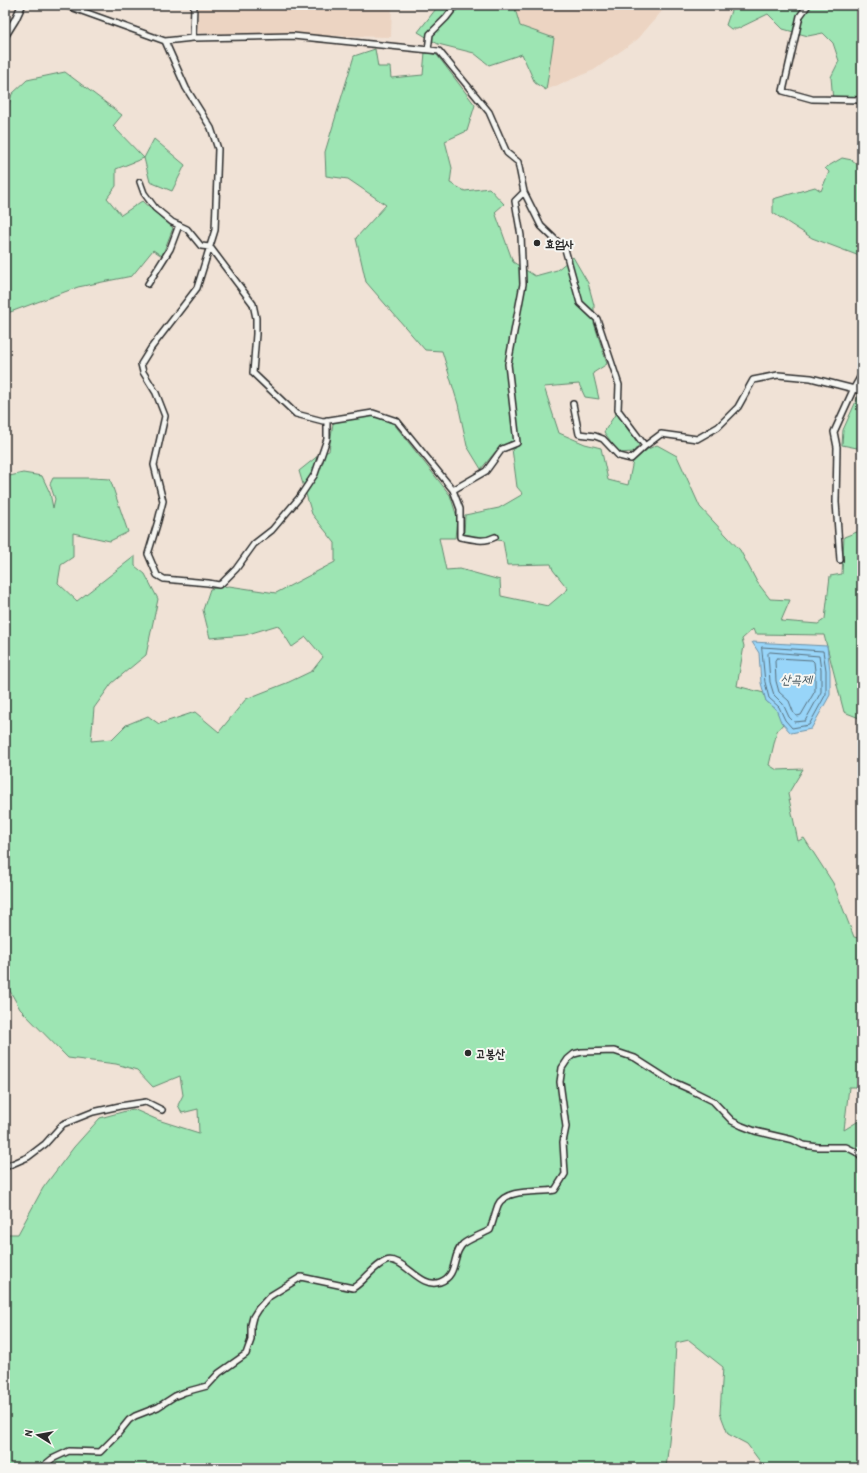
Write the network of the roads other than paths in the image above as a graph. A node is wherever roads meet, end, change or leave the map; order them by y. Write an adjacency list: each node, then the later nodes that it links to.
1 (22, 5): 6 (street)
2 (65, 5): 8 (street)
3 (194, 5): 7 (street)
4 (456, 5): 9 (street)
5 (808, 5): 10 (street)
6 (5, 36)
7 (193, 38): 8 (street); 9 (street)
8 (165, 41): 14 (street)
9 (428, 50): 12 (street)
10 (862, 100)
11 (140, 182): 13 (street)
12 (524, 192): 21 (street); 22 (street)
13 (179, 225): 14 (street); 15 (street)
14 (210, 247): 20 (street); 20 (street)
15 (148, 284)
16 (862, 374): 17 (street)
17 (854, 388): 18 (street); 21 (street); 24 (street)
18 (862, 391)
19 (573, 404): 21 (street)
20 (327, 420): 22 (street)
21 (645, 446)
22 (453, 490): 23 (street)
23 (495, 536)
24 (840, 560)
25 (162, 1110): 27 (street)
26 (862, 1158): 28 (street)
27 (5, 1167)
28 (42, 1468)

